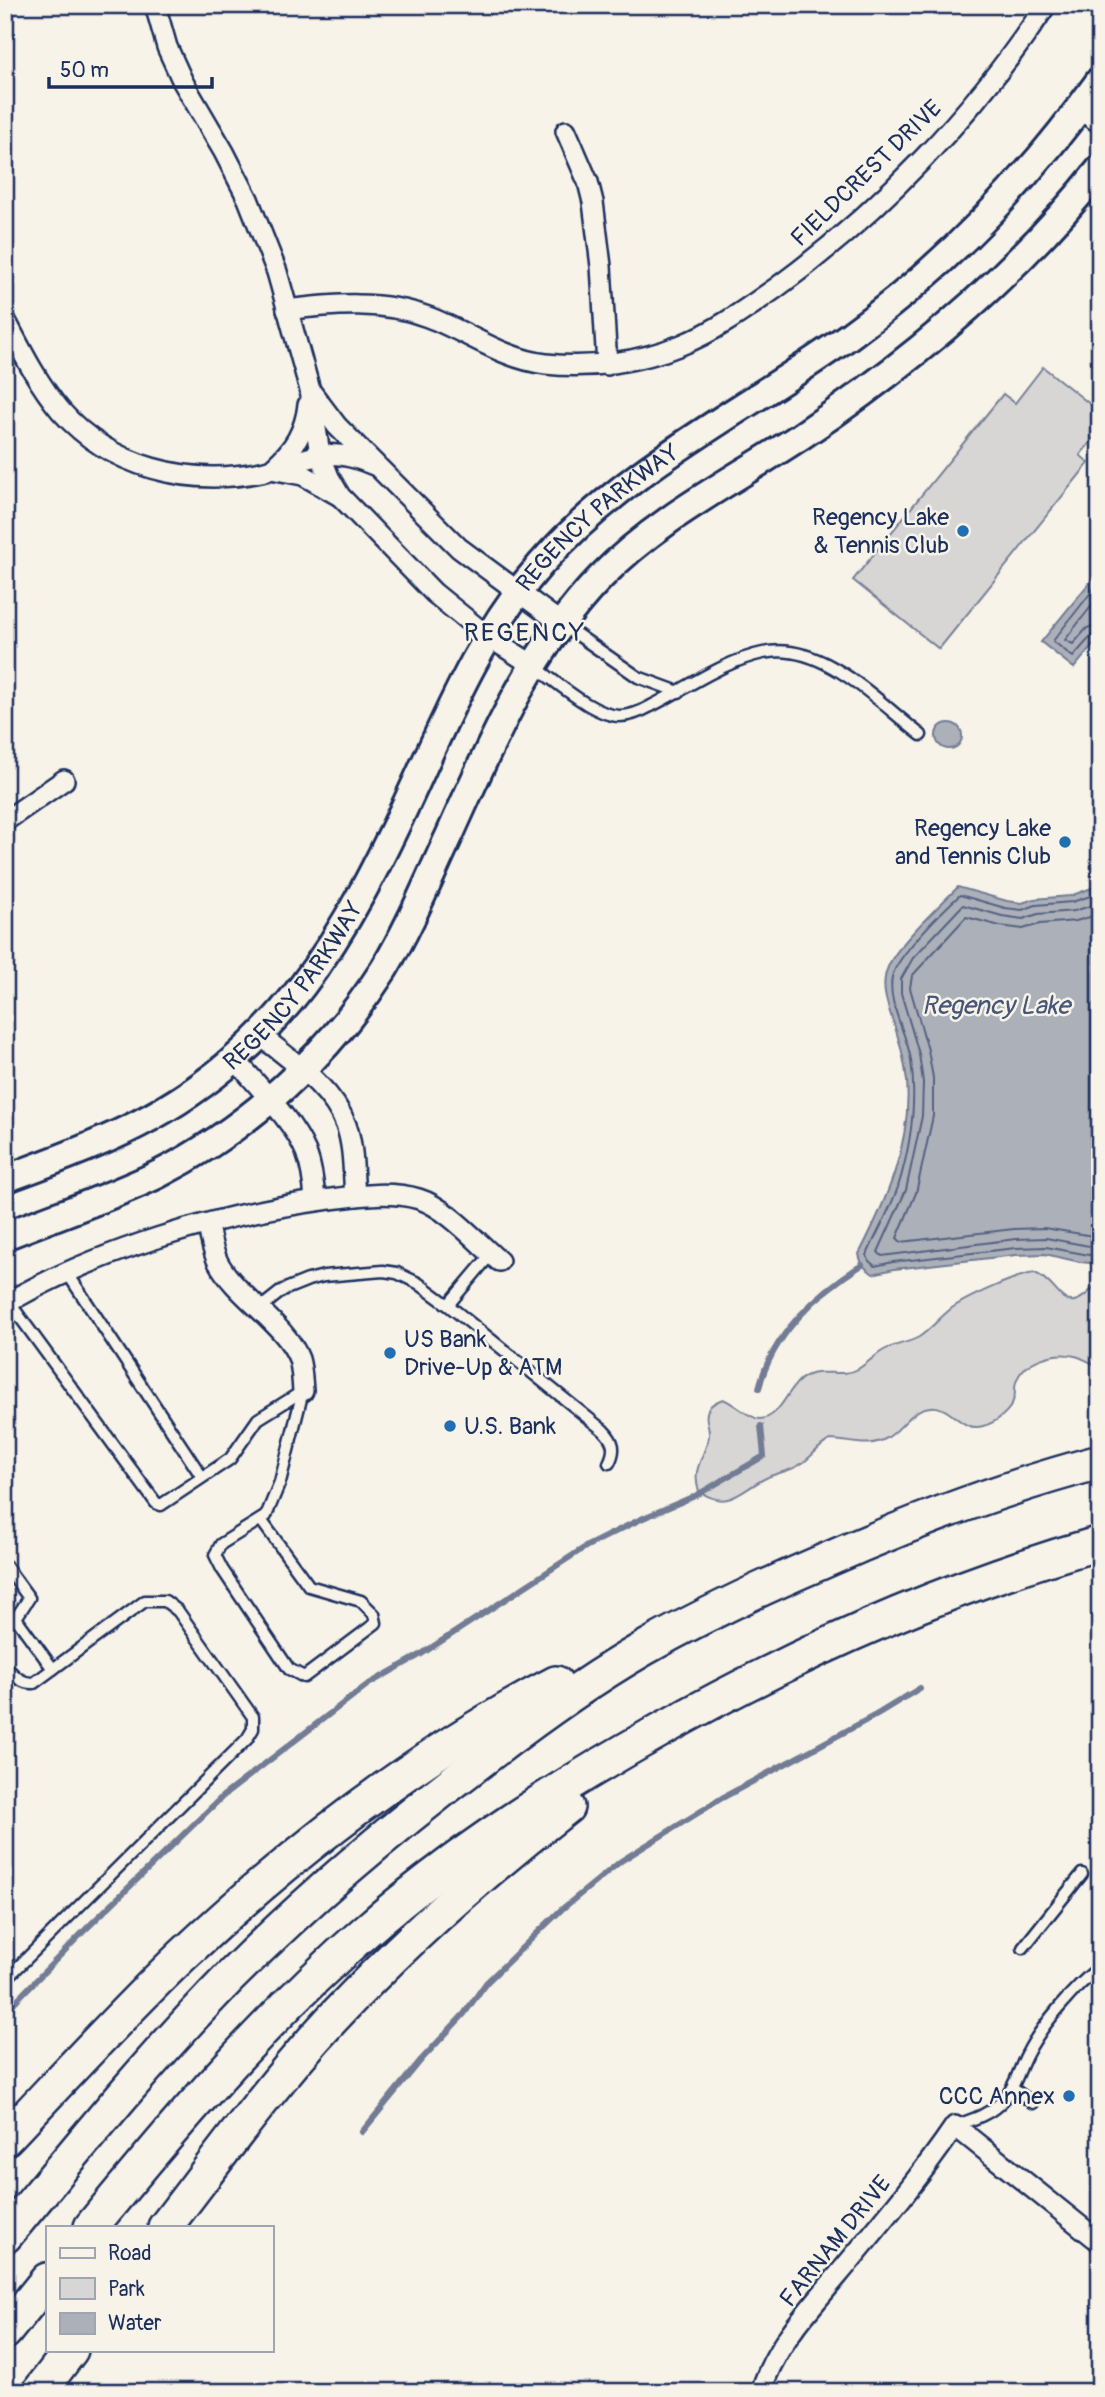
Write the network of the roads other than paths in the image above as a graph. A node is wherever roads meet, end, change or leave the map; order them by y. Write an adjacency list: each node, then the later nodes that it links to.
1 (155, 5): 7 (street)
2 (1046, 5): 9 (street, FIELDCREST DRIVE)
3 (1100, 80): 4 (main road, REGENCY PARKWAY)
4 (1090, 116): 15 (main road, REGENCY PARKWAY)
5 (566, 131): 9 (street)
6 (1100, 169): 16 (main road, REGENCY PARKWAY)
7 (287, 310): 9 (street, FIELDCREST DRIVE); 10 (street)
8 (5, 319): 13 (street)
9 (607, 365)
10 (310, 390): 11 (street); 12 (street); 13 (street)
11 (320, 454): 12 (street); 13 (street); 14 (street)
12 (374, 465): 15 (street)
13 (271, 469): 14 (street)
14 (340, 496): 17 (street)
15 (517, 593): 16 (street); 17 (main road, REGENCY PARKWAY)
16 (562, 624): 18 (main road, REGENCY PARKWAY); 19 (lane)
17 (487, 636): 18 (street); 23 (main road, REGENCY PARKWAY)
18 (533, 666): 19 (lane); 25 (main road, REGENCY PARKWAY)
19 (679, 692): 20 (lane)
20 (920, 735)
21 (64, 780): 22 (street)
22 (5, 821)
23 (260, 1035): 24 (main road, REGENCY PARKWAY); 25 (street)
24 (235, 1059): 26 (street); 27 (main road, REGENCY PARKWAY)
25 (301, 1069): 26 (main road, REGENCY PARKWAY); 28 (street)
26 (268, 1099): 29 (street); 31 (main road, REGENCY PARKWAY)
27 (5, 1179)
28 (355, 1196): 29 (street); 32 (street)
29 (315, 1201): 30 (street)
30 (208, 1225): 33 (street); 36 (street)
31 (5, 1236)
32 (495, 1257): 35 (lane)
33 (68, 1273): 34 (street); 40 (lane)
34 (7, 1303): 40 (lane)
35 (448, 1305): 36 (lane); 39 (lane)
36 (259, 1310): 37 (street)
37 (303, 1391): 40 (lane); 41 (lane)
38 (1100, 1462): 46 (highway)
39 (609, 1463)
40 (202, 1477)
41 (261, 1520): 41 (lane)
42 (1100, 1543): 49 (highway)
43 (5, 1565): 44 (lane)
44 (16, 1618): 45 (lane); 48 (lane)
45 (5, 1624)
46 (679, 1629): 57 (highway); 60 (highway)
47 (5, 1666): 48 (lane)
48 (53, 1669): 53 (lane)
49 (720, 1697): 58 (highway); 59 (highway)
50 (1082, 1874): 51 (lane)
51 (1023, 1948)
52 (1100, 1967): 54 (lane)
53 (5, 1980)
54 (1012, 2088): 55 (lane); 56 (lane)
55 (1033, 2103)
56 (955, 2126): 61 (street); 66 (street, FARNAM DRIVE)
57 (5, 2139)
58 (92, 2226)
59 (166, 2226)
60 (5, 2236)
61 (1100, 2242)
62 (46, 2281): 63 (highway)
63 (5, 2332)
64 (69, 2352): 65 (highway)
65 (39, 2392)
66 (761, 2392)

